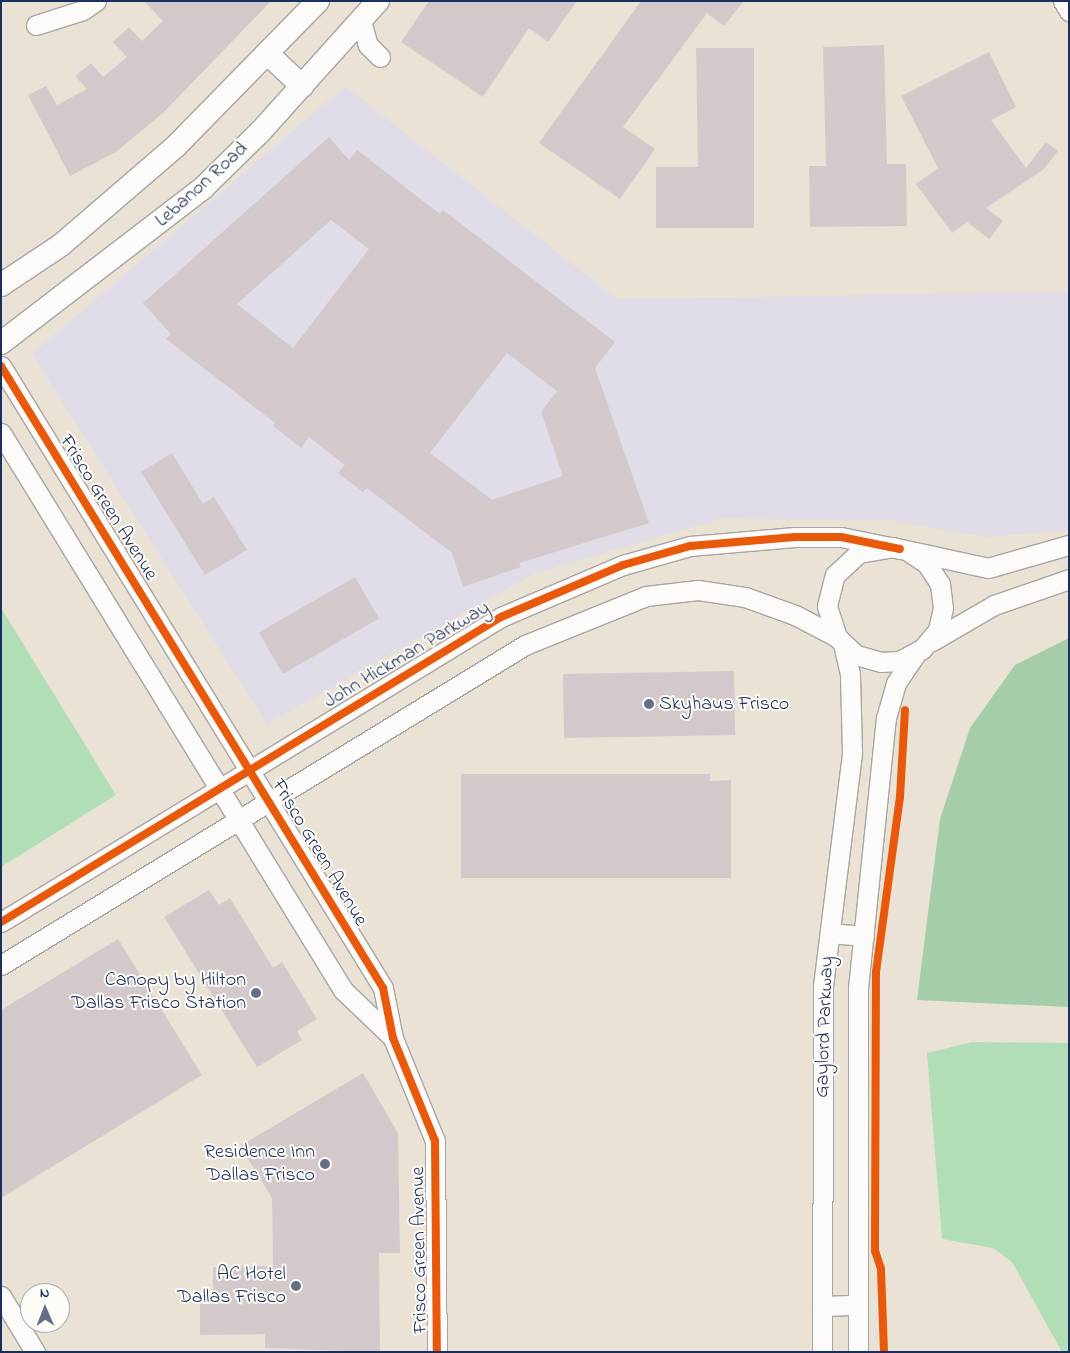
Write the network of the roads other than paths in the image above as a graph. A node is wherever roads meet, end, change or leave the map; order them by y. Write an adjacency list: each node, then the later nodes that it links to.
1 (96, 1): 7 (street)
2 (318, 1): 8 (main road)
3 (378, 1): 6 (main road, Lebanon Road)
4 (1063, 1): 5 (street)
5 (1069, 11)
6 (361, 21): 9 (street); 10 (main road, Lebanon Road)
7 (36, 25)
8 (268, 54): 10 (main road); 11 (main road)
9 (380, 57)
10 (302, 86): 12 (main road, Lebanon Road)
11 (1, 284)
12 (1, 343)
13 (1, 366): 20 (street, Frisco Green Avenue)
14 (1, 433): 21 (street, Frisco Green Avenue)
15 (1069, 545): 16 (street, John Hickman Parkway)
16 (904, 550): 18 (street); 19 (street); 20 (street, John Hickman Parkway)
17 (1069, 579): 19 (street)
18 (840, 641): 19 (street); 22 (street); 25 (street, Gaylord Parkway)
19 (922, 649): 26 (street, Gaylord Parkway)
20 (249, 769): 21 (street, John Hickman Parkway); 22 (street, Frisco Green Avenue)
21 (218, 787): 23 (street, Frisco Green Avenue); 24 (street, John Hickman Parkway)
22 (268, 801): 23 (street); 28 (street, Frisco Green Avenue)
23 (238, 820): 27 (street); 28 (street, Frisco Green Avenue)
24 (1, 922)
25 (830, 934): 26 (street); 30 (street, Gaylord Parkway)
26 (864, 936): 31 (street, Gaylord Parkway)
27 (1, 965)
28 (393, 1038): 33 (street, Frisco Green Avenue)
29 (1, 1296): 32 (street)
30 (822, 1306): 31 (street); 34 (street, Gaylord Parkway)
31 (858, 1306): 35 (street, Gaylord Parkway)
32 (35, 1352)
33 (437, 1352)
34 (822, 1352)
35 (858, 1352)

